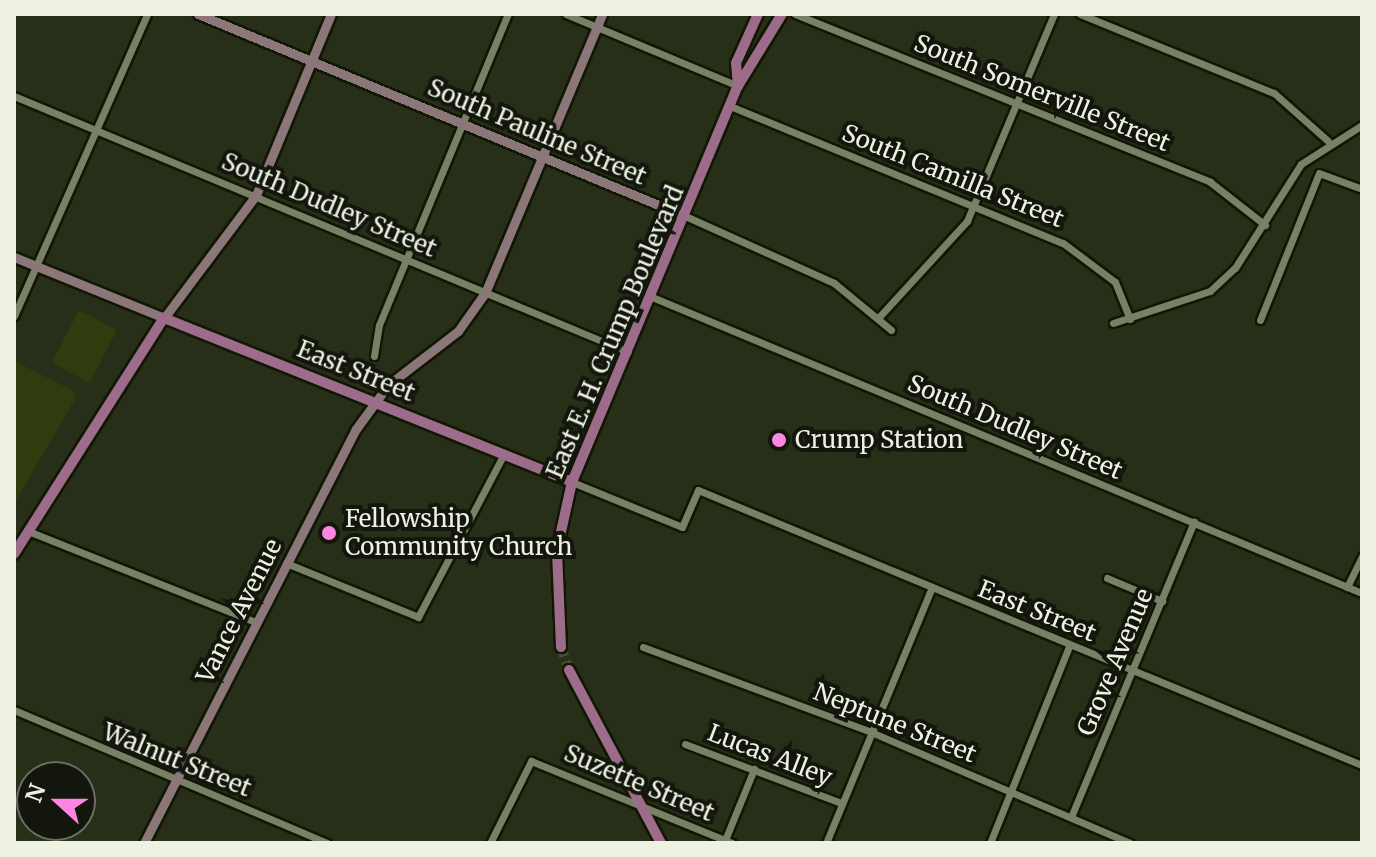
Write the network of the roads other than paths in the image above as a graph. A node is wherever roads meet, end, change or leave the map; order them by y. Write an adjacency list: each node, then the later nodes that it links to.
1 (147, 14): 20 (street)
2 (198, 14): 13 (street, South Pauline Street)
3 (331, 14): 13 (street)
4 (508, 14): 18 (street)
5 (566, 14): 12 (street)
6 (602, 14): 12 (street)
7 (758, 14): 14 (main road, East E. H. Crump Boulevard)
8 (782, 14): 14 (main road, East E. H. Crump Boulevard)
9 (795, 14): 16 (street, South Somerville Street)
10 (1054, 14): 16 (street)
11 (1080, 14): 21 (street)
12 (597, 27): 14 (street); 22 (street)
13 (312, 61): 18 (street, South Pauline Street); 24 (street)
14 (738, 86): 17 (main road, East E. H. Crump Boulevard)
15 (14, 96): 20 (street, South Dudley Street)
16 (1016, 104): 25 (street); 27 (street, South Somerville Street)
17 (730, 106): 25 (street, South Camilla Street); 26 (main road, East E. H. Crump Boulevard)
18 (465, 124): 22 (street, South Pauline Street); 29 (street)
19 (1362, 125): 21 (street)
20 (101, 129): 24 (street, South Dudley Street); 30 (street)
21 (1328, 141): 27 (street)
22 (543, 156): 26 (street, South Pauline Street); 31 (street)
23 (1362, 189): 37 (street)
24 (256, 195): 29 (street, South Dudley Street); 35 (street)
25 (974, 206): 34 (street); 36 (street, South Camilla Street)
26 (685, 216): 32 (main road, East E. H. Crump Boulevard); 34 (street, South Pauline Street)
27 (1265, 225): 36 (street)
28 (14, 257): 30 (street, East Street)
29 (406, 261): 31 (street, South Dudley Street); 41 (street)
30 (41, 268): 33 (street); 35 (street, East Street)
31 (485, 293): 40 (street, South Dudley Street); 42 (street)
32 (652, 297): 40 (main road, East E. H. Crump Boulevard); 45 (street, South Dudley Street)
33 (14, 316)
34 (879, 317): 39 (street, South Pauline Street)
35 (164, 318): 42 (main road, East Street); 46 (main road)
36 (1130, 319): 38 (street)
37 (1260, 320)
38 (1113, 323)
39 (891, 330)
40 (628, 352): 44 (main road, East E. H. Crump Boulevard)
41 (374, 356)
42 (376, 400): 43 (main road, East Street); 49 (street, Vance Avenue)
43 (504, 454): 44 (main road, East Street); 49 (street)
44 (572, 482): 52 (street, East Street); 57 (main road, East E. H. Crump Boulevard)
45 (1194, 522): 51 (street, South Dudley Street); 54 (street, Grove Avenue)
46 (28, 531): 47 (main road); 55 (street)
47 (14, 554)
48 (1362, 556): 51 (street)
49 (286, 563): 55 (street, Vance Avenue)
50 (1107, 578): 54 (street)
51 (1347, 587): 53 (street, South Dudley Street)
52 (931, 589): 56 (street, East Street); 62 (street)
53 (1362, 593)
54 (1162, 601): 60 (street, Grove Avenue)
55 (256, 622): 66 (street, Vance Avenue)
56 (1069, 646): 60 (street, East Street); 67 (street)
57 (561, 647)
58 (643, 647): 62 (street, Neptune Street)
59 (569, 670): 68 (main road)
60 (1133, 672): 64 (street, East Street); 70 (street, Grove Avenue)
61 (14, 710): 66 (street, Walnut Street)
62 (871, 732): 67 (street, Neptune Street); 69 (street)
63 (685, 744): 65 (street, Lucas Alley)
64 (1362, 765)
65 (754, 769): 69 (street, Lucas Alley); 71 (street)
66 (173, 782): 73 (street, Vance Avenue); 74 (street, Walnut Street)
67 (1011, 792): 70 (street, Neptune Street); 78 (street)
68 (637, 803): 71 (street, Suzette Street); 75 (street, Suzette Street); 76 (main road)
69 (841, 803): 77 (street)
70 (1071, 817): 72 (street, Neptune Street)
71 (729, 842)
72 (1125, 842)
73 (144, 843)
74 (327, 843)
75 (490, 843)
76 (661, 843)
77 (826, 843)
78 (990, 843)

